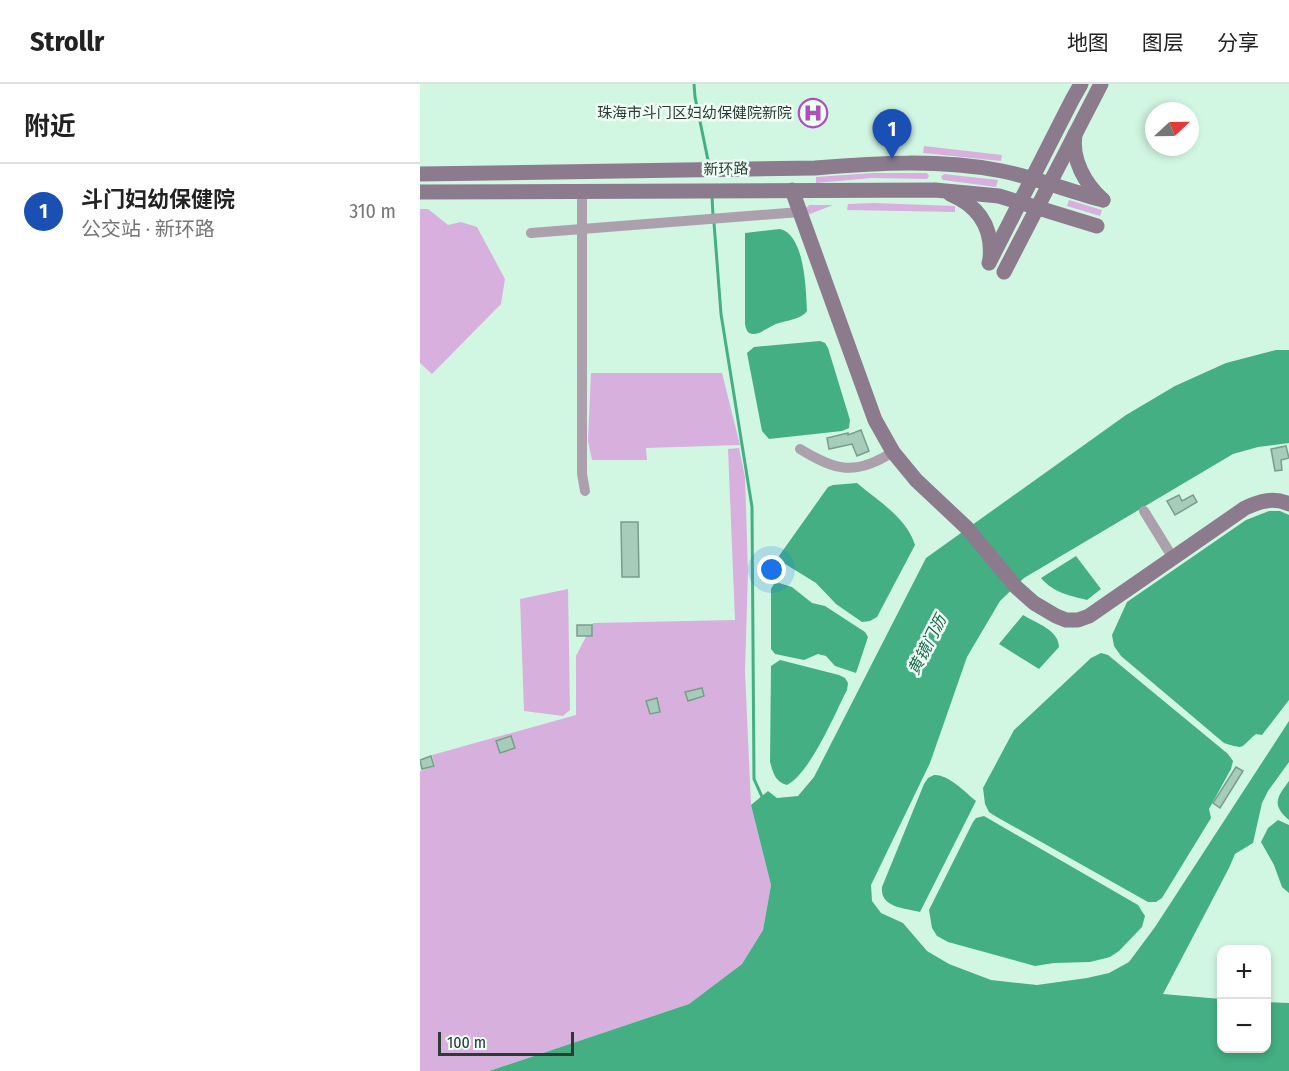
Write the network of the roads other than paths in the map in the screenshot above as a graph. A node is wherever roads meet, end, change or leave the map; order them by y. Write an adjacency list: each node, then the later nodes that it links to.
1 (1082, 84): 6 (street)
2 (1101, 84): 3 (street)
3 (1076, 132): 7 (street); 7 (street, 新环路)
4 (936, 164): 5 (street, 新环路); 6 (street, 新环路); 9 (street)
5 (420, 174)
6 (1031, 180): 7 (street, 新环路); 12 (street)
7 (1048, 185): 13 (street)
8 (792, 190): 9 (street, 新环路); 10 (street, 新环路); 14 (street)
9 (935, 190): 12 (street, 新环路); 12 (street)
10 (582, 191): 11 (street, 新环路); 16 (street)
11 (420, 192)
12 (1019, 203): 13 (street, 新环路)
13 (1036, 209): 15 (street, 新环路); 18 (street)
14 (800, 212): 16 (street); 20 (street)
15 (1096, 226)
16 (582, 229): 17 (street); 21 (street)
17 (531, 233)
18 (1004, 272)
19 (800, 449): 20 (street)
20 (892, 452): 24 (street)
21 (585, 491)
22 (1289, 504): 24 (street)
23 (1144, 511): 24 (street)
24 (1173, 558)

